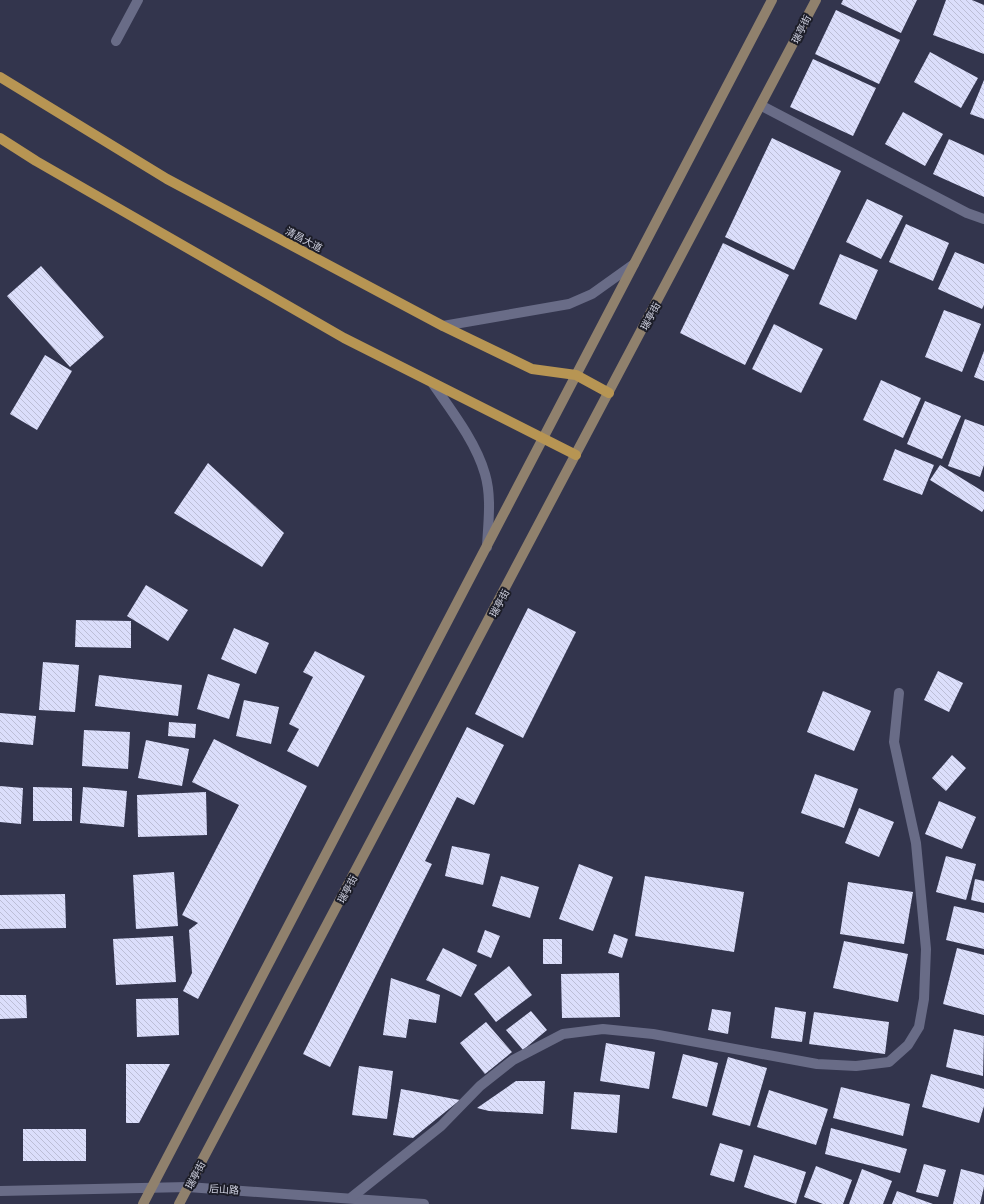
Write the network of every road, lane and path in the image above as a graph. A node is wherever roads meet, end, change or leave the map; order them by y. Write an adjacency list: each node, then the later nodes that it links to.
1 (138, 0): 4 (street)
2 (772, 0): 9 (main road)
3 (816, 0): 6 (main road, 瑞亭街)
4 (116, 41)
5 (0, 77): 10 (main road, 清昌大道)
6 (762, 106): 8 (street); 13 (main road, 瑞亭街)
7 (0, 138): 12 (main road)
8 (984, 219)
9 (634, 264): 10 (street); 11 (main road)
10 (443, 326): 11 (main road, 清昌大道)
11 (576, 375): 13 (main road, 清昌大道); 14 (main road)
12 (433, 384): 14 (main road); 16 (street)
13 (609, 393): 15 (main road, 瑞亭街)
14 (543, 440): 15 (main road); 16 (main road)
15 (576, 455): 18 (main road, 瑞亭街)
16 (487, 547): 19 (main road)
17 (899, 693): 21 (street)
18 (188, 1187): 19 (street, 后山路); 21 (street, 后山路); 23 (main road, 瑞亭街)
19 (151, 1188): 20 (street, 后山路); 22 (main road)
20 (0, 1191)
21 (352, 1197): 24 (street, 后山路)
22 (142, 1204)
23 (179, 1204)
24 (424, 1204)

